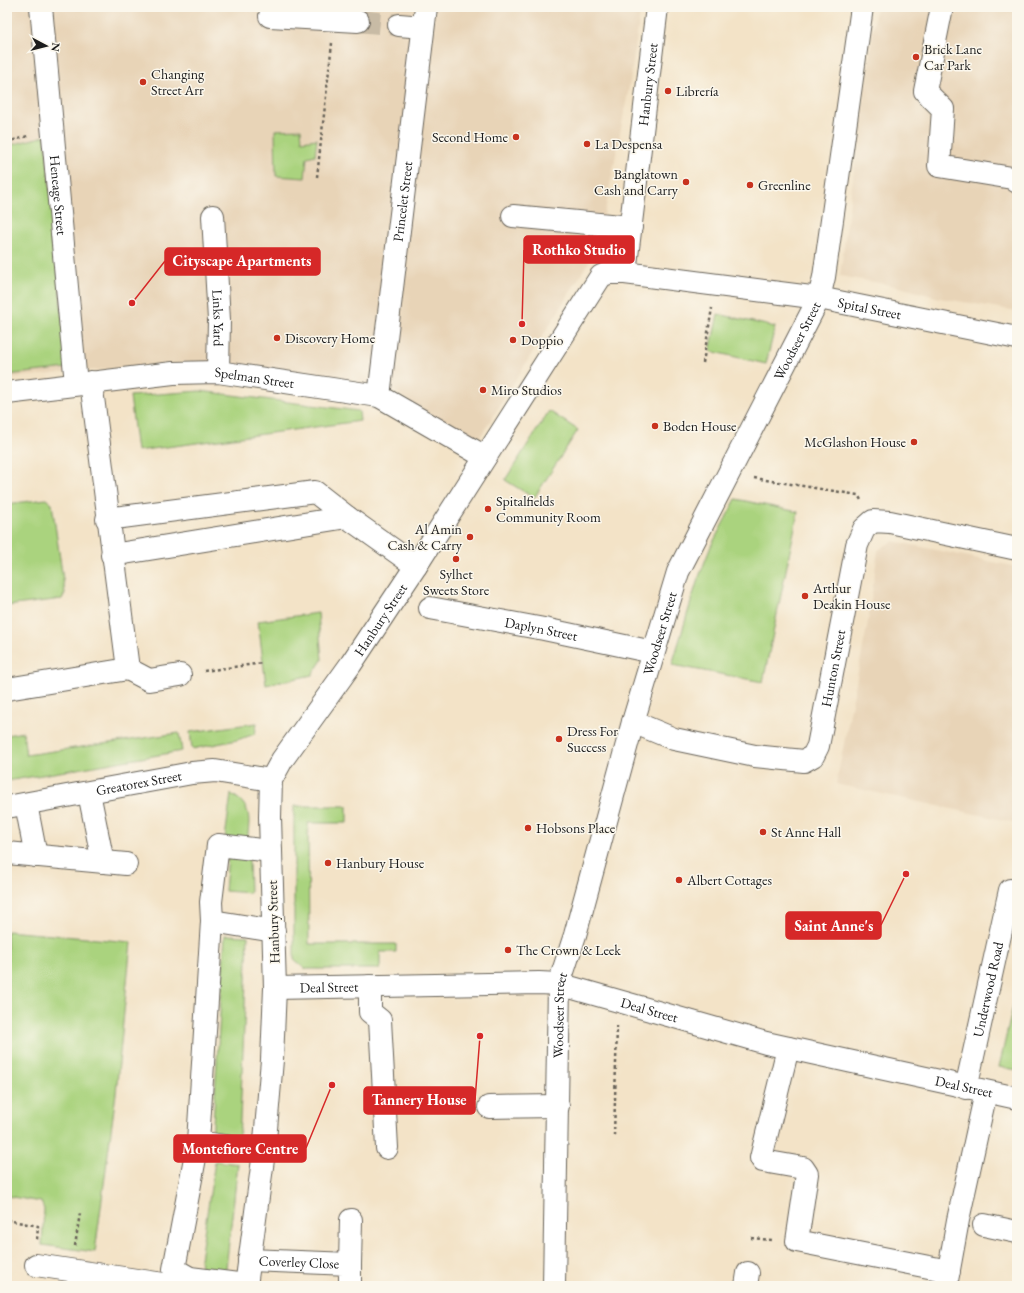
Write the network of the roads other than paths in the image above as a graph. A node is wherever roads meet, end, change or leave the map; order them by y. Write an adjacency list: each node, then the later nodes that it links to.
1 (41, 7): 17 (street, Heneage Street)
2 (657, 7): 12 (street, Hanbury Street)
3 (862, 7): 14 (street, Woodseer Street)
4 (942, 7): 9 (street)
5 (270, 16): 7 (street)
6 (425, 17): 8 (street); 19 (street, Princelet Street)
7 (358, 21)
8 (399, 25)
9 (1017, 182)
10 (213, 216): 16 (street, Links Yard)
11 (513, 216): 12 (street)
12 (631, 227): 13 (street, Hanbury Street)
13 (625, 273): 14 (street, Spital Street); 20 (street, Hanbury Street)
14 (819, 298): 15 (street, Spital Street); 27 (street, Woodseer Street)
15 (1017, 338)
16 (218, 372): 17 (street, Spelman Street); 19 (street, Spelman Street)
17 (83, 383): 18 (street, Spelman Street); 22 (street, Heneage Street)
18 (7, 393)
19 (379, 396): 20 (street, Spelman Street)
20 (485, 457): 25 (street, Hanbury Street)
21 (347, 517): 22 (street); 24 (street); 25 (street)
22 (107, 519): 24 (street, Heneage Street)
23 (1017, 549): 31 (street, Hunton Street)
24 (112, 555): 28 (street, Heneage Street)
25 (416, 566): 32 (street, Hanbury Street)
26 (430, 608): 27 (street, Daplyn Street)
27 (653, 652): 31 (street, Woodseer Street)
28 (128, 669): 29 (street); 30 (street)
29 (180, 675)
30 (7, 689)
31 (633, 722): 43 (street, Woodseer Street)
32 (271, 780): 33 (street, Greatorex Street); 35 (street, Hanbury Street)
33 (90, 793): 34 (street, Greatorex Street); 38 (street)
34 (16, 806): 37 (street)
35 (271, 851): 41 (street); 42 (street, Hanbury Street)
36 (7, 854): 37 (street)
37 (36, 856): 38 (street)
38 (102, 862): 39 (street)
39 (126, 864)
40 (1010, 890): 47 (street, Underwood Road)
41 (212, 921): 42 (street); 51 (street)
42 (274, 931): 45 (street, Hanbury Street)
43 (559, 984): 44 (street, Deal Street); 46 (street, Deal Street); 49 (street, Woodseer Street)
44 (370, 986): 45 (street, Deal Street); 52 (street)
45 (276, 988): 53 (street, Hanbury Street)
46 (788, 1048): 47 (street, Deal Street); 61 (street)
47 (976, 1090): 48 (street, Deal Street); 61 (street, Underwood Road)
48 (1017, 1098)
49 (558, 1106): 50 (street); 64 (street, Woodseer Street)
50 (489, 1107)
51 (198, 1142): 53 (street); 60 (street)
52 (387, 1148)
53 (264, 1152): 57 (street, Hanbury Street)
54 (351, 1220): 58 (street)
55 (984, 1225): 56 (street)
56 (1017, 1232)
57 (249, 1260): 58 (street, Coverley Close); 62 (street, Hanbury Street)
58 (350, 1264): 63 (street, Coverley Close)
59 (36, 1265): 60 (street)
60 (190, 1278): 62 (street)
61 (947, 1278)
62 (246, 1286)
63 (350, 1286)
64 (554, 1286)

